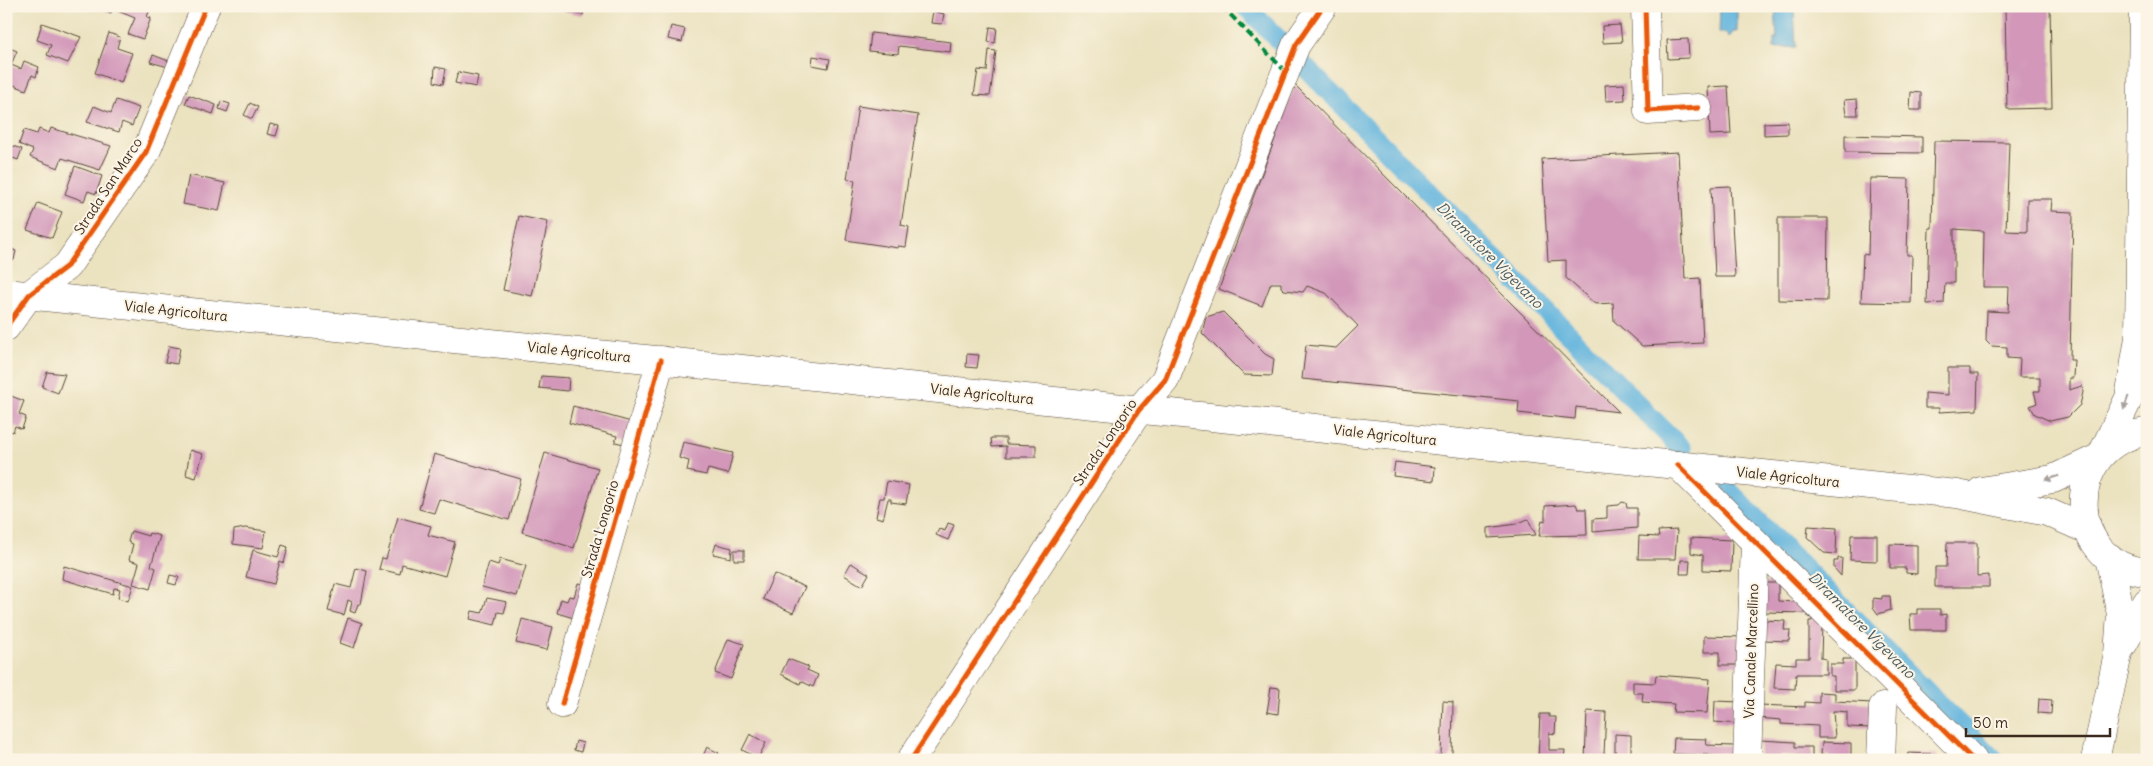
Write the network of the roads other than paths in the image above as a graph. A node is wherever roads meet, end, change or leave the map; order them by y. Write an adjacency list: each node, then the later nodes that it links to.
1 (206, 6): 6 (main road, Strada San Marco)
2 (1324, 6): 10 (main road, Strada Longorio)
3 (1644, 6): 5 (main road)
4 (2143, 6): 8 (main road)
5 (1698, 108)
6 (18, 294): 7 (main road, Strada San Marco); 9 (main road, Viale Agricoltura)
7 (6, 327)
8 (2143, 347): 12 (main road, one-way to 12)
9 (661, 360): 10 (main road, Viale Agricoltura); 21 (main road, Strada Longorio)
10 (1139, 410): 13 (main road, Viale Agricoltura); 23 (main road, Strada Longorio)
11 (2147, 432): 12 (main road, Viale Agricoltura)
12 (2100, 455): 14 (main road, Viale Agricoltura, one-way to 14); 15 (main road)
13 (1681, 466): 14 (main road, Viale Agricoltura); 16 (main road)
14 (1957, 494): 15 (main road, Viale Agricoltura)
15 (2088, 530): 17 (main road)
16 (1755, 542): 24 (main road, Via Canale Marcellino); 26 (main road)
17 (2109, 557): 18 (main road); 20 (main road)
18 (2147, 572)
19 (2147, 602): 20 (main road)
20 (2118, 654): 27 (main road)
21 (562, 704)
22 (1883, 707): 25 (main road)
23 (911, 760)
24 (1747, 760)
25 (1881, 760)
26 (1973, 760)
27 (2095, 760)

